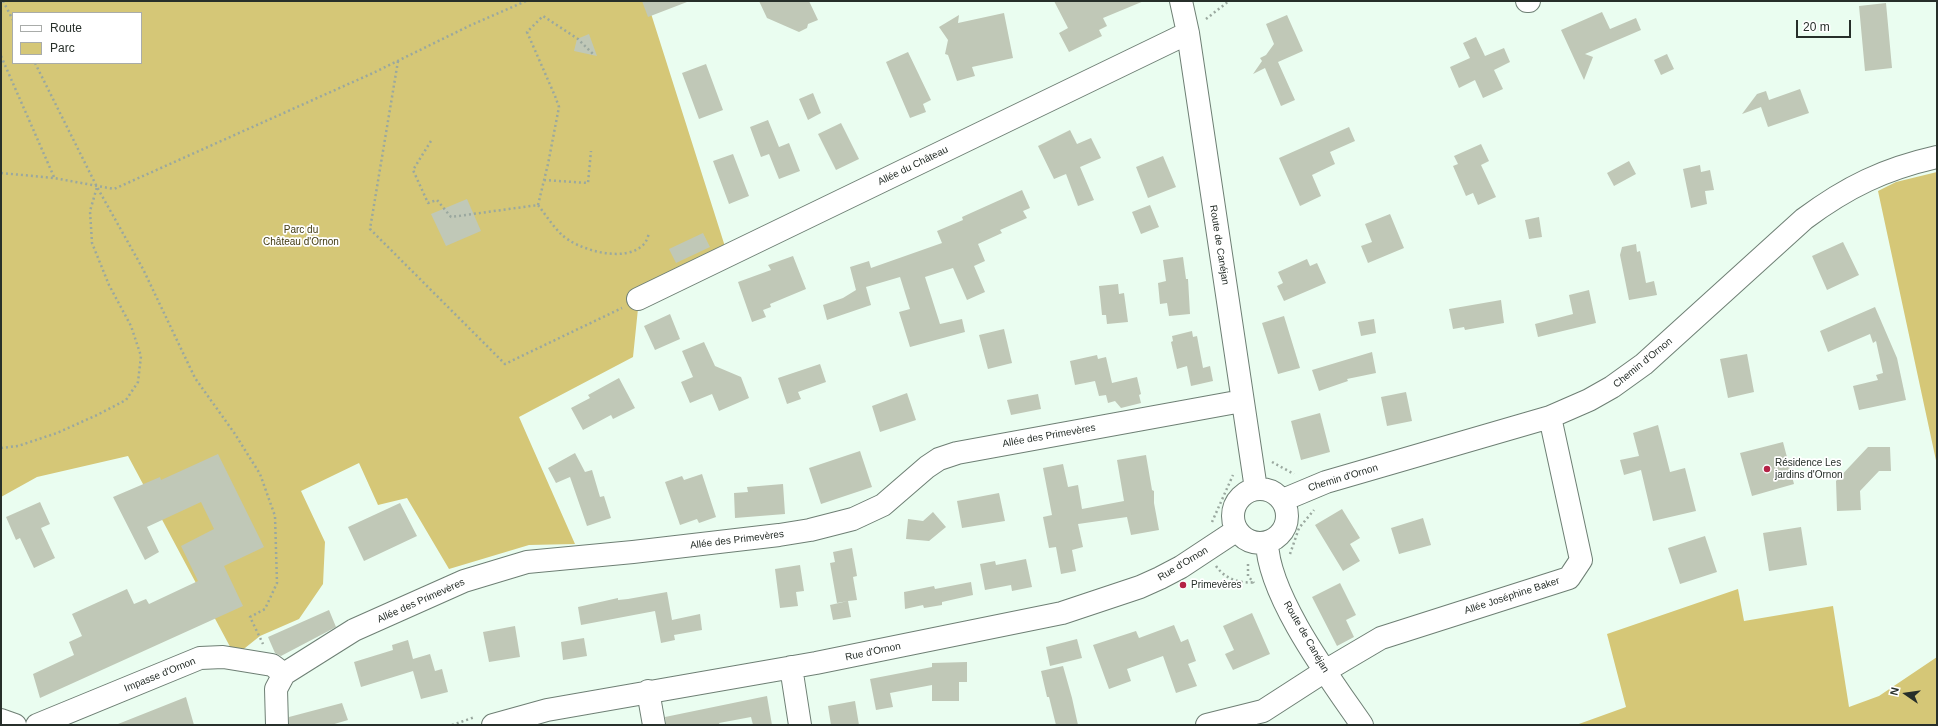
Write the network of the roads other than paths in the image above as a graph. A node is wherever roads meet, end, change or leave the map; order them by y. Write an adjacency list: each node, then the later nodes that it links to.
1 (1181, 1): 2 (street, Route de Canéjan)
2 (1187, 28): 4 (street, Allée du Château); 5 (street, Route de Canéjan)
3 (1937, 157): 6 (street, Chemin d'Ornon)
4 (638, 299)
5 (1242, 401): 7 (street, Route de Canéjan); 12 (street, Allée des Primevères)
6 (1550, 417): 8 (street, Chemin d'Ornon); 13 (street, Allée Joséphine Baker)
7 (1256, 489): 8 (street); 9 (street)
8 (1283, 500): 10 (street)
9 (1237, 530): 10 (street); 11 (street, Rue d'Ornon)
10 (1267, 542): 13 (street, Route de Canéjan)
11 (791, 667): 14 (street, Rue d'Ornon); 19 (street)
12 (278, 669): 15 (street, Impasse d'Ornon); 16 (street)
13 (1325, 671): 20 (street, Allée Joséphine Baker); 21 (street, Route de Canéjan)
14 (648, 691): 17 (street, Rue d'Ornon); 18 (street)
15 (37, 725)
16 (277, 725)
17 (493, 725)
18 (654, 725)
19 (800, 725)
20 (1207, 725)
21 (1362, 725)

